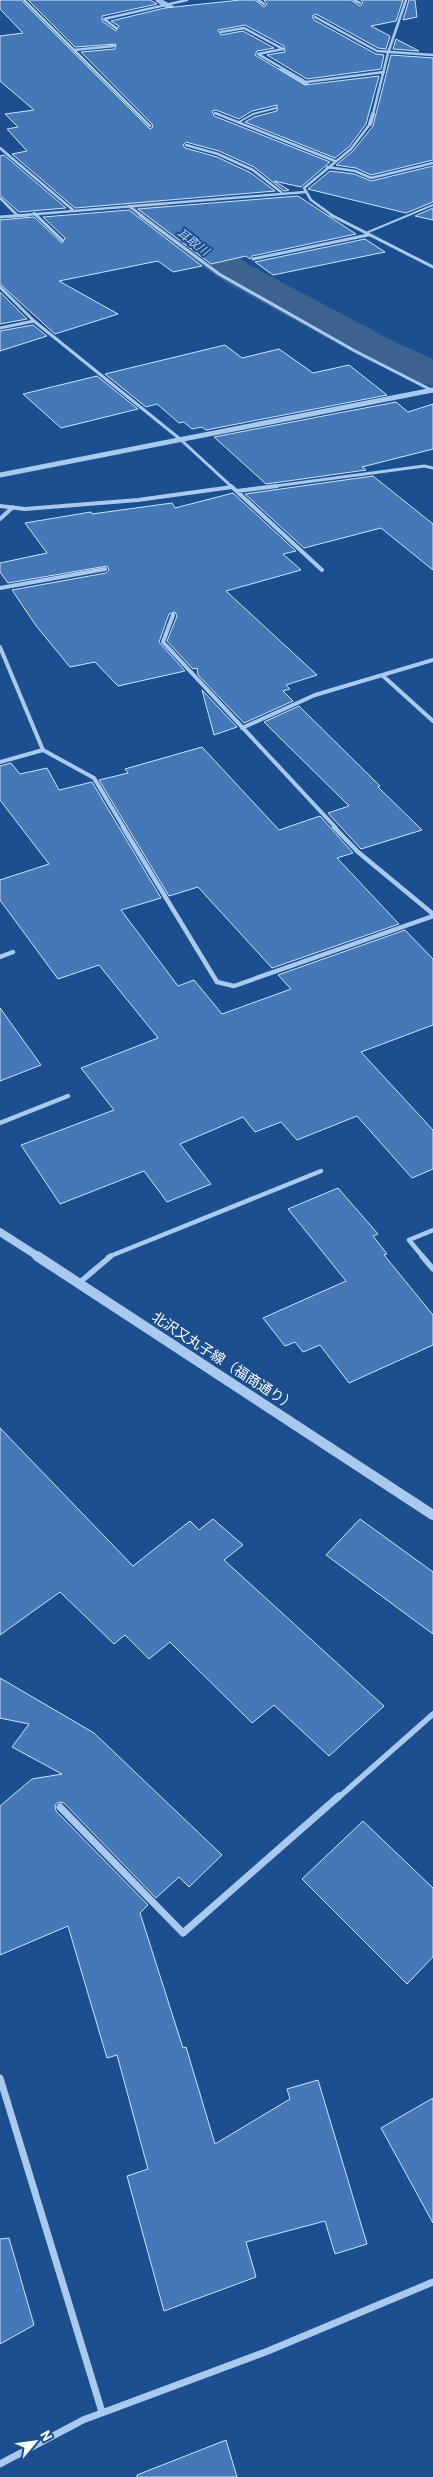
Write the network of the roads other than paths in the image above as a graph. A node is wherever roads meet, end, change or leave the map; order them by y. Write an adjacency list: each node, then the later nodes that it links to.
1 (24, 0): 12 (street)
2 (187, 0): 9 (street)
3 (258, 0): 7 (street)
4 (354, 0): 6 (street)
5 (406, 0): 13 (street)
6 (360, 3)
7 (264, 4)
8 (315, 17): 13 (street)
9 (116, 28)
10 (221, 32): 15 (street)
11 (114, 46): 12 (street)
12 (74, 50): 21 (street)
13 (388, 53): 14 (street); 15 (street)
14 (433, 55)
15 (384, 72): 18 (street)
16 (276, 108): 19 (lane)
17 (215, 113): 19 (street)
18 (373, 114): 20 (street)
19 (238, 122): 24 (street)
20 (370, 124): 24 (street)
21 (150, 126)
22 (186, 144): 27 (street)
23 (0, 148): 32 (street)
24 (335, 161): 26 (street)
25 (433, 163): 26 (street)
26 (328, 168): 28 (street)
27 (281, 192): 28 (street); 31 (street)
28 (305, 192): 36 (street)
29 (0, 198): 34 (street)
30 (433, 205): 36 (lane)
31 (129, 206): 32 (street); 43 (street)
32 (73, 210): 33 (street)
33 (34, 213): 34 (street); 37 (street)
34 (17, 215): 35 (street)
35 (0, 217)
36 (367, 234): 38 (street); 39 (street)
37 (62, 240)
38 (253, 259)
39 (433, 267)
40 (0, 287): 41 (street)
41 (34, 321): 42 (street); 44 (street)
42 (0, 328)
43 (433, 390): 44 (street)
44 (180, 439): 46 (street); 47 (street)
45 (433, 468): 48 (street)
46 (0, 474)
47 (232, 487): 48 (street); 50 (street)
48 (237, 491): 53 (street)
49 (0, 506): 50 (street)
50 (12, 507): 51 (street)
51 (0, 519)
52 (105, 568): 54 (street)
53 (322, 570)
54 (0, 588)
55 (173, 615): 60 (street)
56 (0, 647): 61 (street)
57 (433, 660): 58 (street)
58 (382, 675): 59 (street); 60 (street)
59 (433, 721)
60 (242, 728): 63 (street)
61 (43, 750): 62 (street); 63 (street)
62 (0, 762)
63 (433, 915)
64 (14, 952): 65 (street)
65 (0, 956)
66 (68, 1096): 67 (street)
67 (0, 1123)
68 (321, 1172): 72 (street)
69 (433, 1230): 71 (street)
70 (0, 1232): 72 (street, 北沢又丸子線（福商通り）)
71 (433, 1269)
72 (79, 1283): 73 (street, 北沢又丸子線（福商通り）)
73 (433, 1514)
74 (433, 1714): 75 (street)
75 (60, 1808)
76 (0, 2078): 78 (street)
77 (433, 2282): 78 (street)
78 (102, 2412): 79 (street)
79 (0, 2464)

